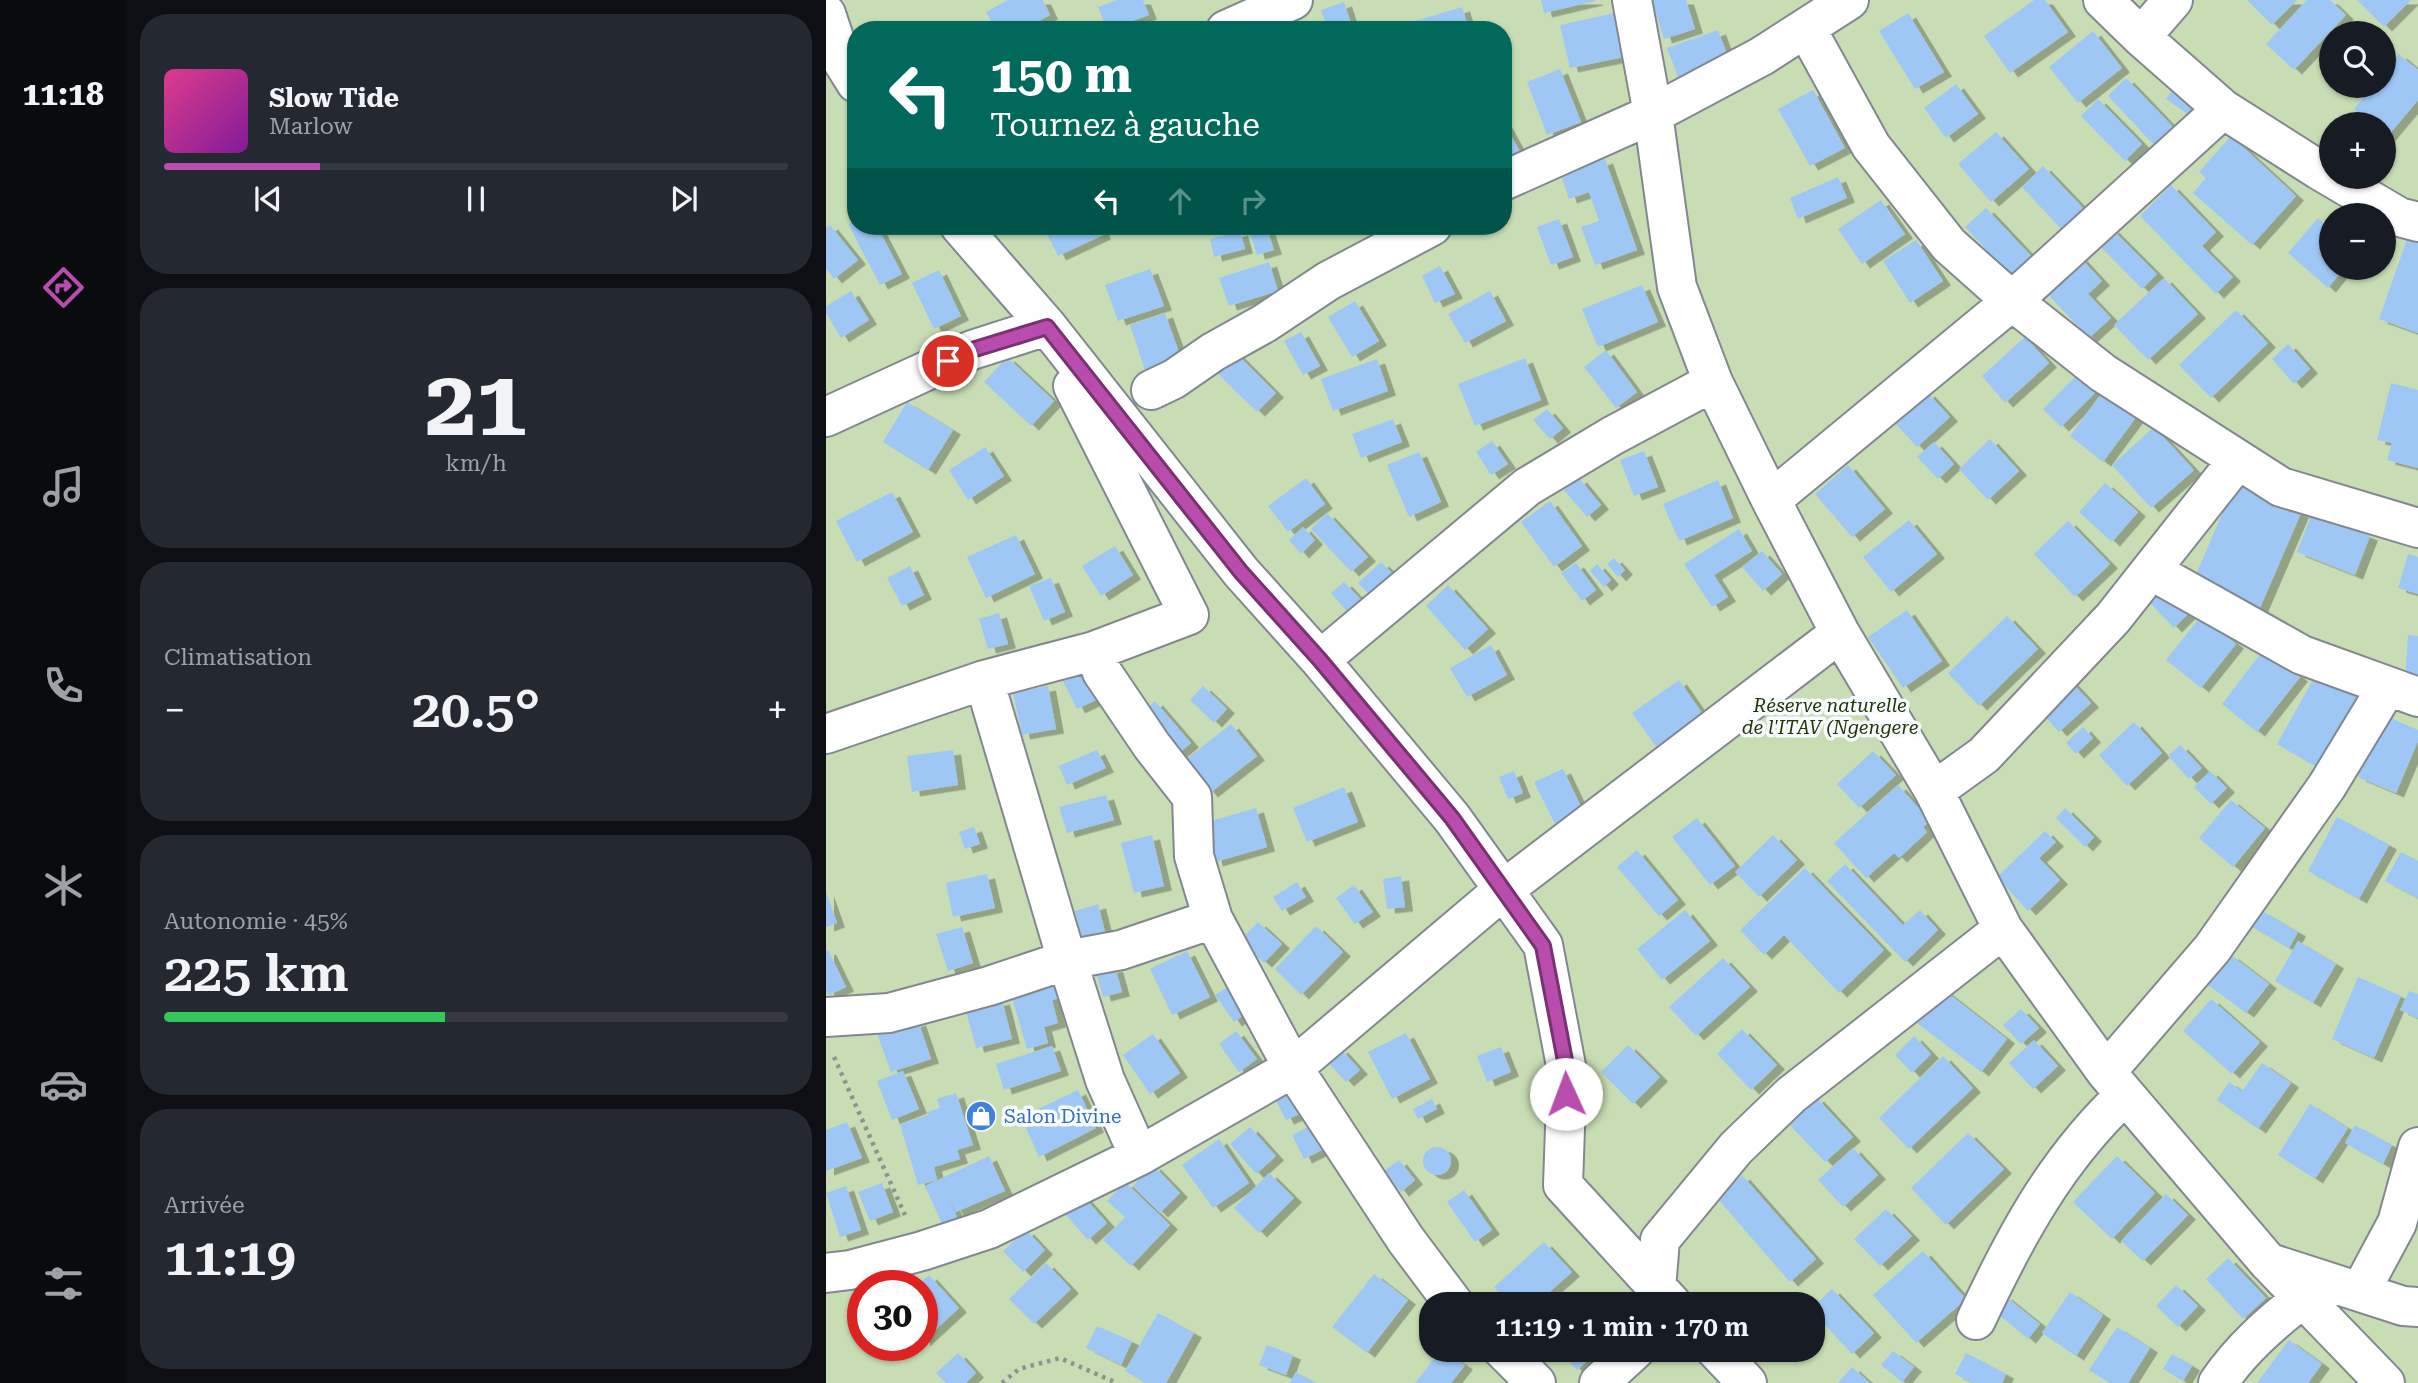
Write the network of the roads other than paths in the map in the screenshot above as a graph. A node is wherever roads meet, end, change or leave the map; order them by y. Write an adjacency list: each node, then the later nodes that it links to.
1 (1293, 0): 7 (street)
2 (1632, 0): 12 (street)
3 (1849, 0): 8 (street)
4 (2103, 0): 9 (street)
5 (2173, 0): 9 (street)
6 (826, 14): 10 (street)
7 (1246, 21)
8 (1805, 28): 12 (street); 17 (street)
9 (2141, 37): 11 (street)
10 (841, 70)
11 (2223, 108): 14 (street); 17 (street)
12 (1653, 114): 13 (street); 19 (street)
13 (1512, 177)
14 (2418, 222)
15 (968, 235): 18 (street)
16 (1415, 235): 20 (street)
17 (2012, 301): 22 (street); 23 (street)
18 (1047, 327): 21 (street); 27 (street); 28 (street)
19 (1713, 382): 23 (street); 28 (street)
20 (1151, 390)
21 (826, 417)
22 (2237, 461): 24 (street); 25 (street)
23 (1771, 500): 26 (street)
24 (2418, 528)
25 (2152, 571): 30 (street); 32 (street)
26 (1840, 633): 32 (street); 33 (street)
27 (1094, 651): 29 (street); 34 (street)
28 (1320, 660): 33 (street)
29 (984, 680): 31 (street); 36 (street)
30 (2402, 692): 39 (street)
31 (826, 734)
32 (1934, 791): 35 (street)
33 (1503, 890): 38 (street); 45 (street)
34 (1213, 919): 36 (street); 38 (street)
35 (2003, 929): 39 (street); 46 (street)
36 (1067, 960): 37 (street); 41 (street)
37 (829, 1035)
38 (1293, 1068): 41 (street); 44 (street)
39 (2116, 1084): 42 (street); 50 (street)
40 (2418, 1147): 47 (street)
41 (1139, 1156): 43 (street)
42 (2268, 1262): 47 (street); 48 (street)
43 (826, 1273)
44 (1445, 1292)
45 (1656, 1292)
46 (1661, 1292)
47 (2360, 1292): 49 (street)
48 (2303, 1298): 57 (street); 58 (street)
49 (2418, 1307)
50 (1976, 1320)
51 (1515, 1362): 54 (street)
52 (1622, 1362): 55 (street)
53 (1727, 1362): 56 (street)
54 (1536, 1383)
55 (1599, 1383)
56 (1747, 1383)
57 (2218, 1383)
58 (2385, 1383)

